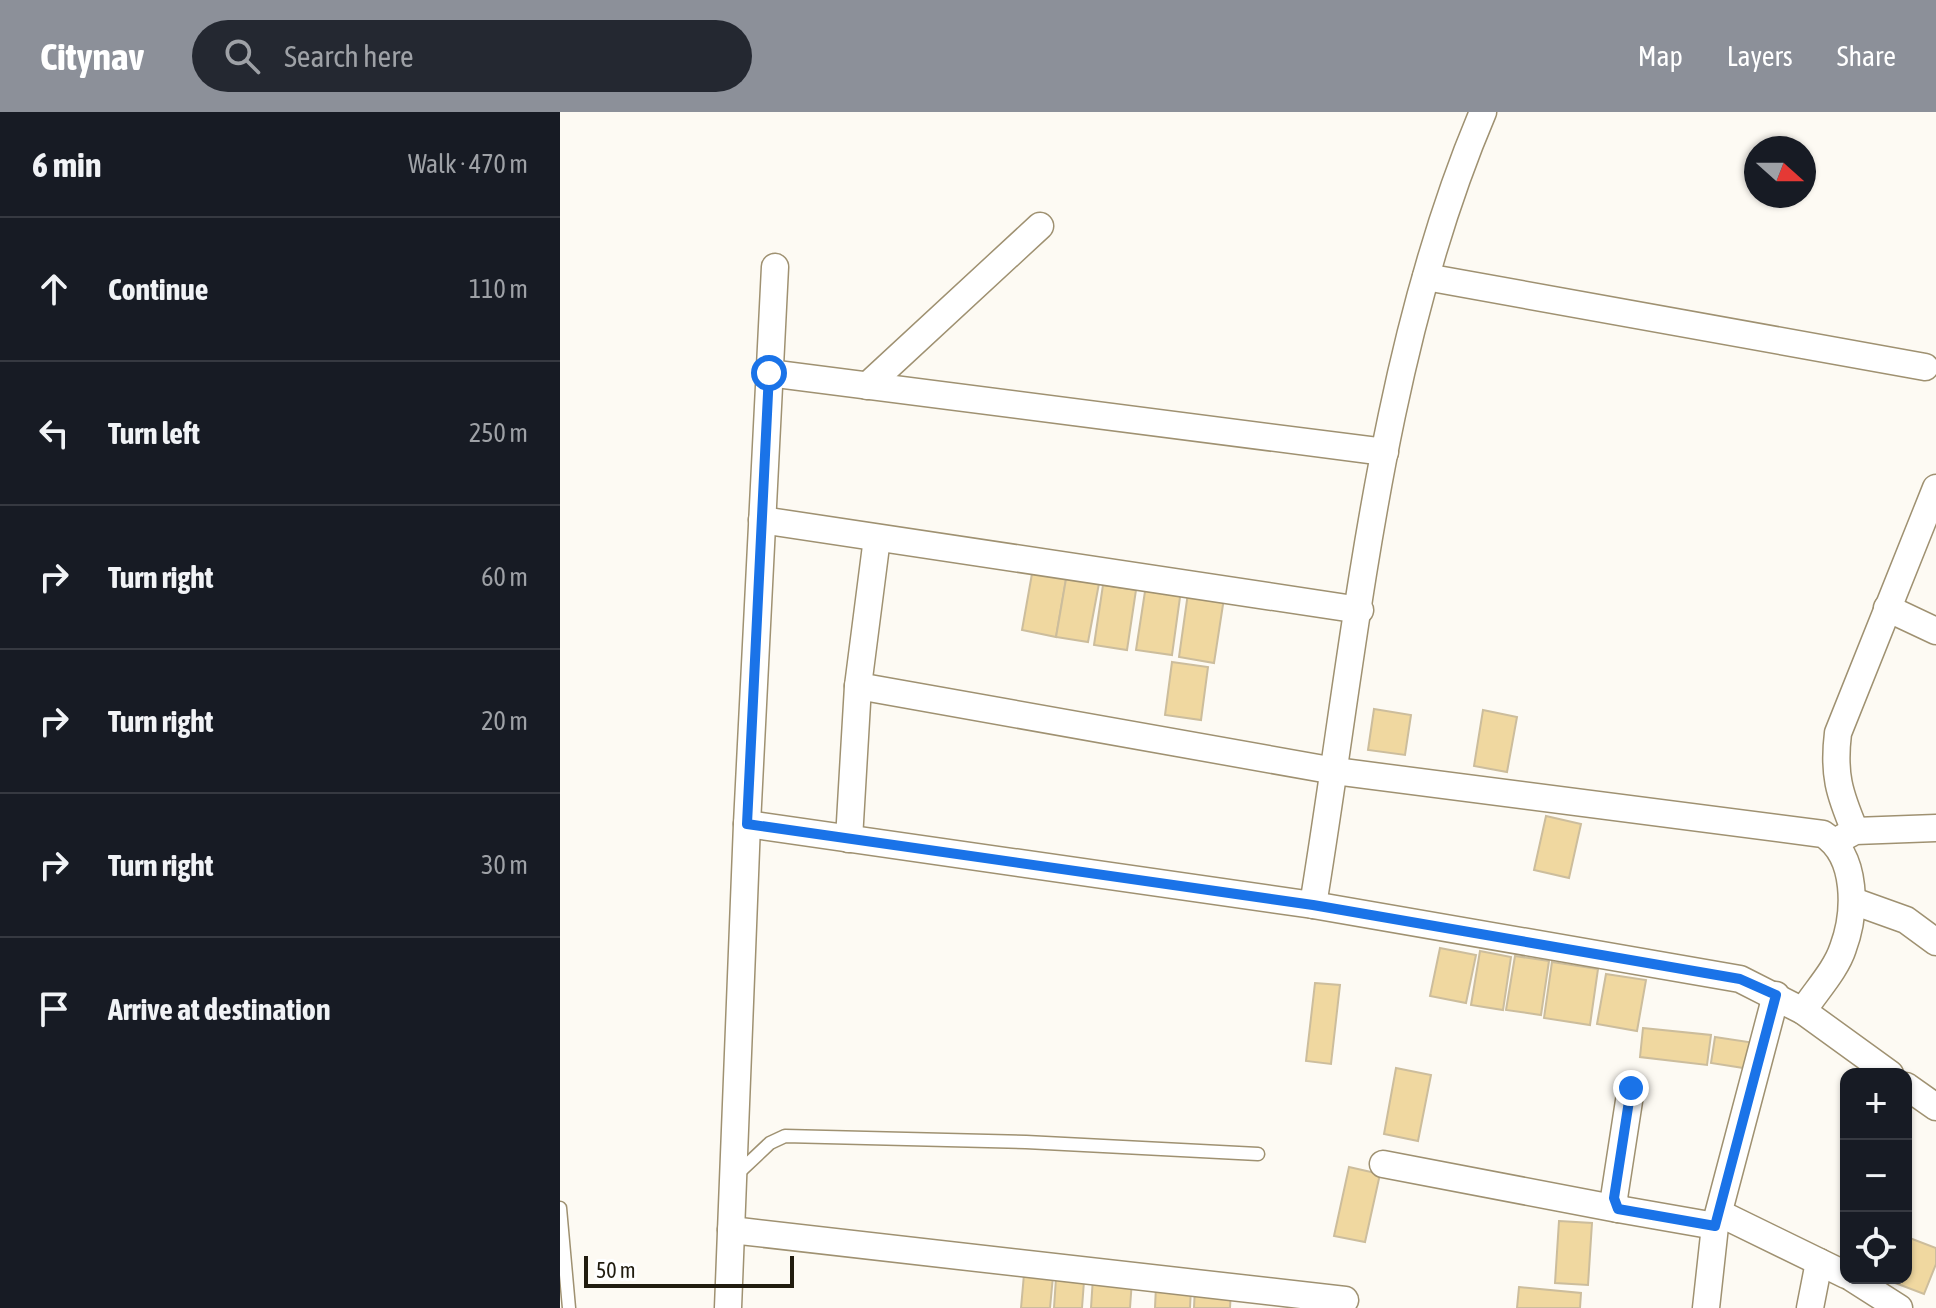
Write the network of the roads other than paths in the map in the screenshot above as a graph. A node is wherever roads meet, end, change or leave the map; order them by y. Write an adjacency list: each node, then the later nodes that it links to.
1 (1480, 114): 4 (street)
2 (1040, 226): 7 (street)
3 (775, 267): 6 (street)
4 (1426, 277): 5 (street); 8 (street)
5 (1925, 367)
6 (769, 373): 7 (street); 10 (street)
7 (867, 386): 8 (street)
8 (1385, 452): 13 (street)
9 (1936, 488): 12 (street)
10 (762, 520): 11 (street); 17 (street)
11 (877, 538): 13 (street); 15 (street)
12 (1887, 608): 14 (street); 19 (street)
13 (1360, 610): 16 (street)
14 (1936, 631)
15 (858, 686): 16 (street); 20 (street)
16 (1335, 771): 19 (street); 22 (street)
17 (747, 824): 20 (street); 32 (street)
18 (1936, 828): 19 (street)
19 (1845, 836): 21 (street)
20 (849, 839): 22 (street)
21 (1853, 901): 23 (street); 25 (street)
22 (1313, 905): 24 (street)
23 (1936, 942)
24 (1776, 995): 25 (street); 35 (street)
25 (1803, 1011): 26 (street)
26 (1882, 1068)
27 (1631, 1088): 34 (street)
28 (1912, 1090): 29 (street)
29 (1936, 1107)
30 (1258, 1154): 32 (lane)
31 (1383, 1164): 34 (street)
32 (734, 1177): 36 (street)
33 (560, 1208): 41 (lane)
34 (1618, 1209): 35 (street)
35 (1717, 1220): 37 (street); 43 (street)
36 (731, 1230): 40 (street); 42 (street)
37 (1819, 1262): 38 (street); 44 (street)
38 (1840, 1272)
39 (1861, 1284): 45 (street)
40 (1345, 1300)
41 (569, 1308)
42 (728, 1308)
43 (1706, 1308)
44 (1810, 1308)
45 (1899, 1308)

